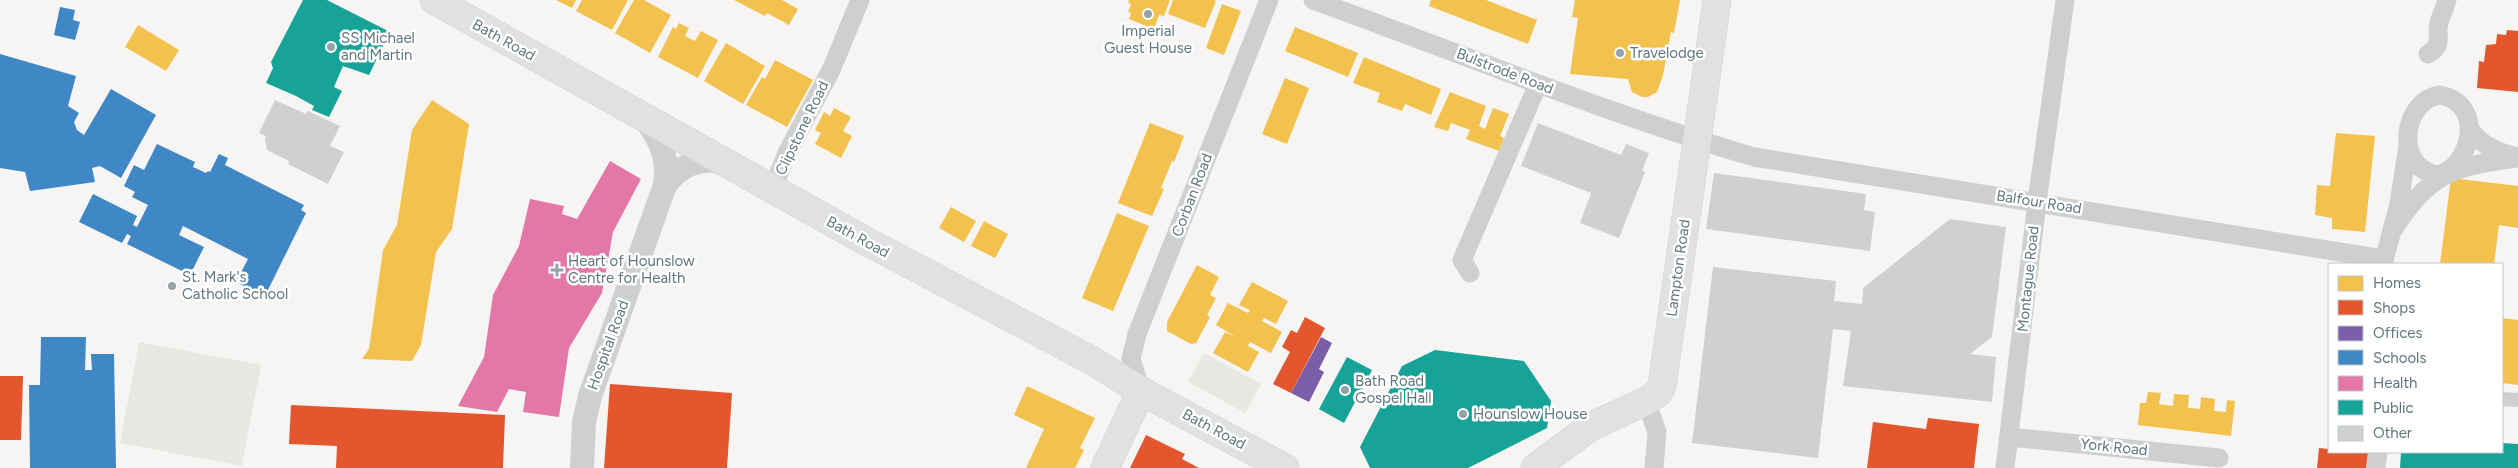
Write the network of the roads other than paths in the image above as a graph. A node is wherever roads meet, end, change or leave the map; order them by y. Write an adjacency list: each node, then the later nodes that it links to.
1 (434, 0): 10 (main road, Bath Road)
2 (860, 0): 18 (street, Clipstone Road)
3 (1269, 0): 23 (street, Corban Road)
4 (1313, 0): 9 (street, Bulstrode Road)
5 (1717, 0): 12 (main road, Lampton Road)
6 (2065, 0): 19 (street, Montague Road)
7 (2446, 0): 8 (street)
8 (2428, 54)
9 (1538, 84): 12 (street, Bulstrode Road); 22 (street)
10 (641, 115): 15 (main road, Bath Road); 17 (street, Hospital Road)
11 (2470, 129): 13 (street); 14 (street); 16 (street)
12 (1696, 140): 19 (street, Balfour Road); 26 (main road, Lampton Road)
13 (2408, 146): 16 (street); 20 (street)
14 (2518, 157): 16 (street)
15 (724, 162): 17 (street); 18 (main road, Bath Road)
16 (2444, 174): 20 (street)
17 (665, 185): 30 (street, Hospital Road)
18 (772, 188): 23 (main road, Bath Road)
19 (2037, 202): 21 (street, Balfour Road); 27 (street, Montague Road)
20 (2392, 232): 21 (street)
21 (2383, 261)
22 (1470, 273)
23 (1142, 391): 31 (main road); 32 (main road, Bath Road)
24 (2503, 399): 25 (street)
25 (2518, 400)
26 (1646, 401): 33 (main road, Lampton Road); 34 (street)
27 (2009, 437): 29 (street, York Road); 35 (street, Montague Road)
28 (2378, 453): 36 (street)
29 (2219, 458)
30 (582, 468)
31 (1105, 468)
32 (1285, 468)
33 (1535, 468)
34 (1654, 468)
35 (2005, 468)
36 (2376, 468)

